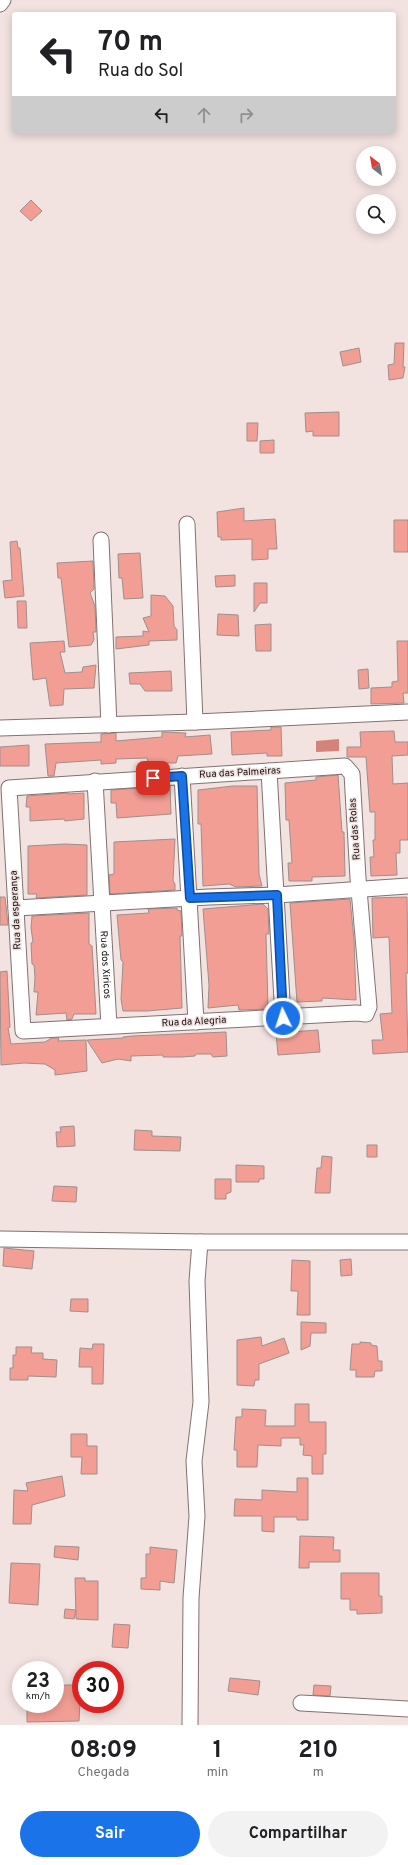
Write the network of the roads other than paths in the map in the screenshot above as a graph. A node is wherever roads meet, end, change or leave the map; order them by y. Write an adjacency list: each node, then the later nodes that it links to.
1 (3, 0): 2 (street)
2 (0, 4)
3 (187, 524): 6 (street)
4 (101, 540): 7 (street)
5 (408, 712): 6 (street)
6 (195, 722): 7 (street)
7 (109, 724): 8 (street)
8 (0, 728)
9 (350, 769): 10 (street, Rua das Palmeiras); 15 (street, Rua das Rolas)
10 (269, 771): 11 (street, Rua das Palmeiras); 16 (street)
11 (182, 776): 12 (street, Rua das Palmeiras); 17 (street)
12 (95, 781): 13 (street, Rua das Palmeiras); 18 (street, Rua dos Xiricos)
13 (9, 788): 19 (street, Rua da esperança)
14 (408, 886): 15 (street)
15 (359, 889): 16 (street); 20 (street, Rua das Rolas)
16 (277, 895): 17 (street); 21 (street)
17 (190, 898): 18 (street); 22 (street)
18 (102, 903): 19 (street); 23 (street, Rua dos Xiricos)
19 (16, 908): 24 (street, Rua da esperança)
20 (366, 1014): 21 (street, Rua da Alegria)
21 (283, 1018): 22 (street, Rua da Alegria)
22 (196, 1022): 23 (street, Rua da Alegria)
23 (109, 1026): 24 (street, Rua da Alegria)
24 (23, 1031)
25 (0, 1239): 26 (street)
26 (200, 1242): 27 (street); 30 (street)
27 (408, 1242)
28 (301, 1703): 29 (street)
29 (408, 1709)
30 (190, 1725)

